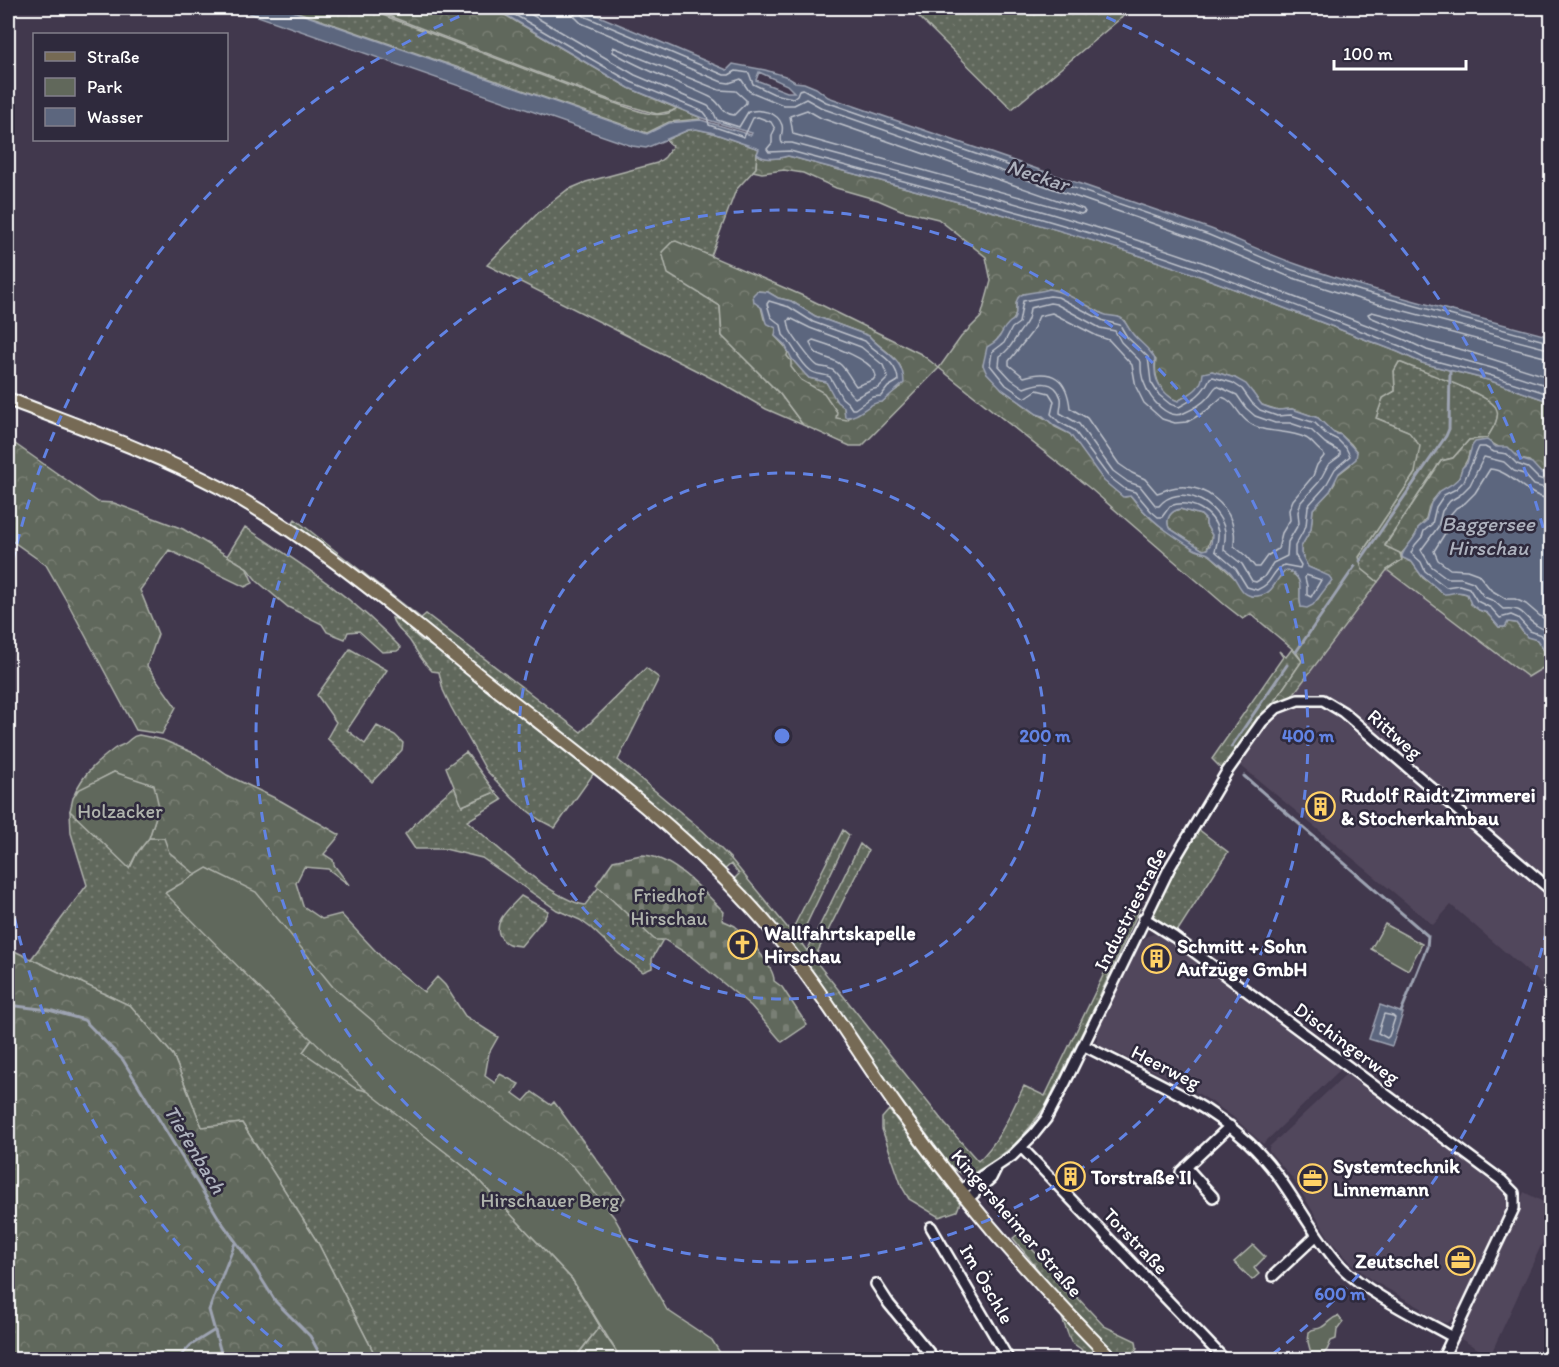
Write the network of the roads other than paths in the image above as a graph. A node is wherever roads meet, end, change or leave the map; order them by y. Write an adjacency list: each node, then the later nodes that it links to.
1 (8, 399): 8 (main road, Kingersheimer Straße)
2 (1323, 700): 3 (street, Rittweg); 4 (street, Industriestraße)
3 (1551, 891)
4 (1144, 918): 5 (street, Industriestraße); 14 (street, Dischingerweg)
5 (1083, 1045): 6 (street, Heerweg); 7 (street, Industriestraße)
6 (1230, 1126): 9 (street); 11 (street, Heerweg)
7 (1021, 1147): 8 (street, Industriestraße); 18 (street, Torstraße)
8 (964, 1195): 17 (main road, Kingersheimer Straße)
9 (1214, 1197)
10 (932, 1227): 16 (street, Im Öschle)
11 (1317, 1235): 12 (street); 14 (street, Heerweg)
12 (1273, 1276)
13 (876, 1284): 15 (street)
14 (1453, 1337): 19 (street)
15 (935, 1359)
16 (1009, 1359)
17 (1113, 1359)
18 (1225, 1359)
19 (1442, 1359)

